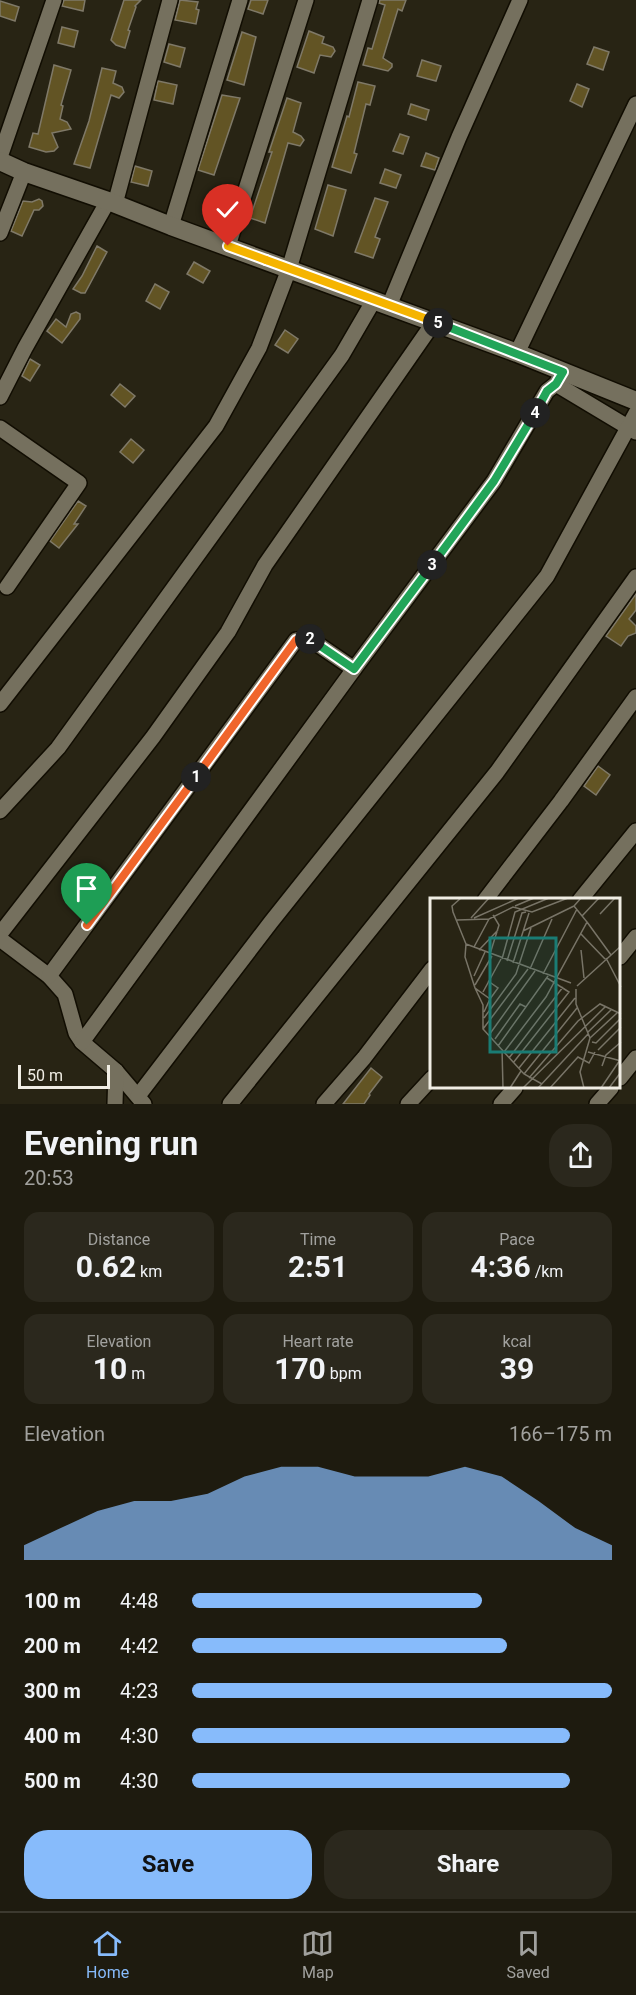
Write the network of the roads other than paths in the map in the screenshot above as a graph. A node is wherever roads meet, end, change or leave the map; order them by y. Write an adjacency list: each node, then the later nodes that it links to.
1 (54, 0): 8 (street)
2 (170, 0): 10 (street)
3 (240, 0): 11 (street)
4 (306, 0): 13 (street)
5 (370, 0): 14 (street)
6 (520, 0): 15 (street)
7 (636, 104): 17 (street)
8 (0, 159): 9 (street)
9 (24, 172): 10 (street); 12 (street)
10 (111, 202): 11 (street); 19 (street)
11 (171, 226): 13 (street)
12 (0, 232)
13 (228, 246): 14 (street)
14 (289, 269): 15 (street); 28 (street)
15 (382, 303): 16 (street); 29 (street)
16 (434, 322): 17 (street); 33 (street)
17 (517, 353): 18 (street)
18 (559, 378): 20 (street); 23 (street); 26 (street)
19 (0, 397)
20 (636, 401)
21 (636, 413): 23 (street)
22 (0, 428): 25 (street)
23 (632, 430): 46 (street)
24 (636, 577): 48 (street)
25 (2, 589)
26 (354, 669): 38 (street); 39 (street)
27 (636, 697): 31 (street)
28 (0, 704)
29 (0, 811)
30 (636, 831): 32 (street)
31 (487, 898)
32 (582, 898)
33 (0, 934)
34 (636, 937): 36 (street)
35 (0, 939): 38 (street)
36 (621, 956)
37 (430, 972): 49 (street)
38 (49, 976): 39 (street)
39 (82, 1042): 41 (street)
40 (636, 1058): 42 (street)
41 (116, 1071): 46 (street); 47 (street)
42 (621, 1077)
43 (430, 1080): 50 (street)
44 (514, 1089): 51 (street)
45 (610, 1089): 52 (street)
46 (141, 1100)
47 (115, 1104)
48 (230, 1104)
49 (324, 1104)
50 (408, 1104)
51 (501, 1104)
52 (597, 1104)

